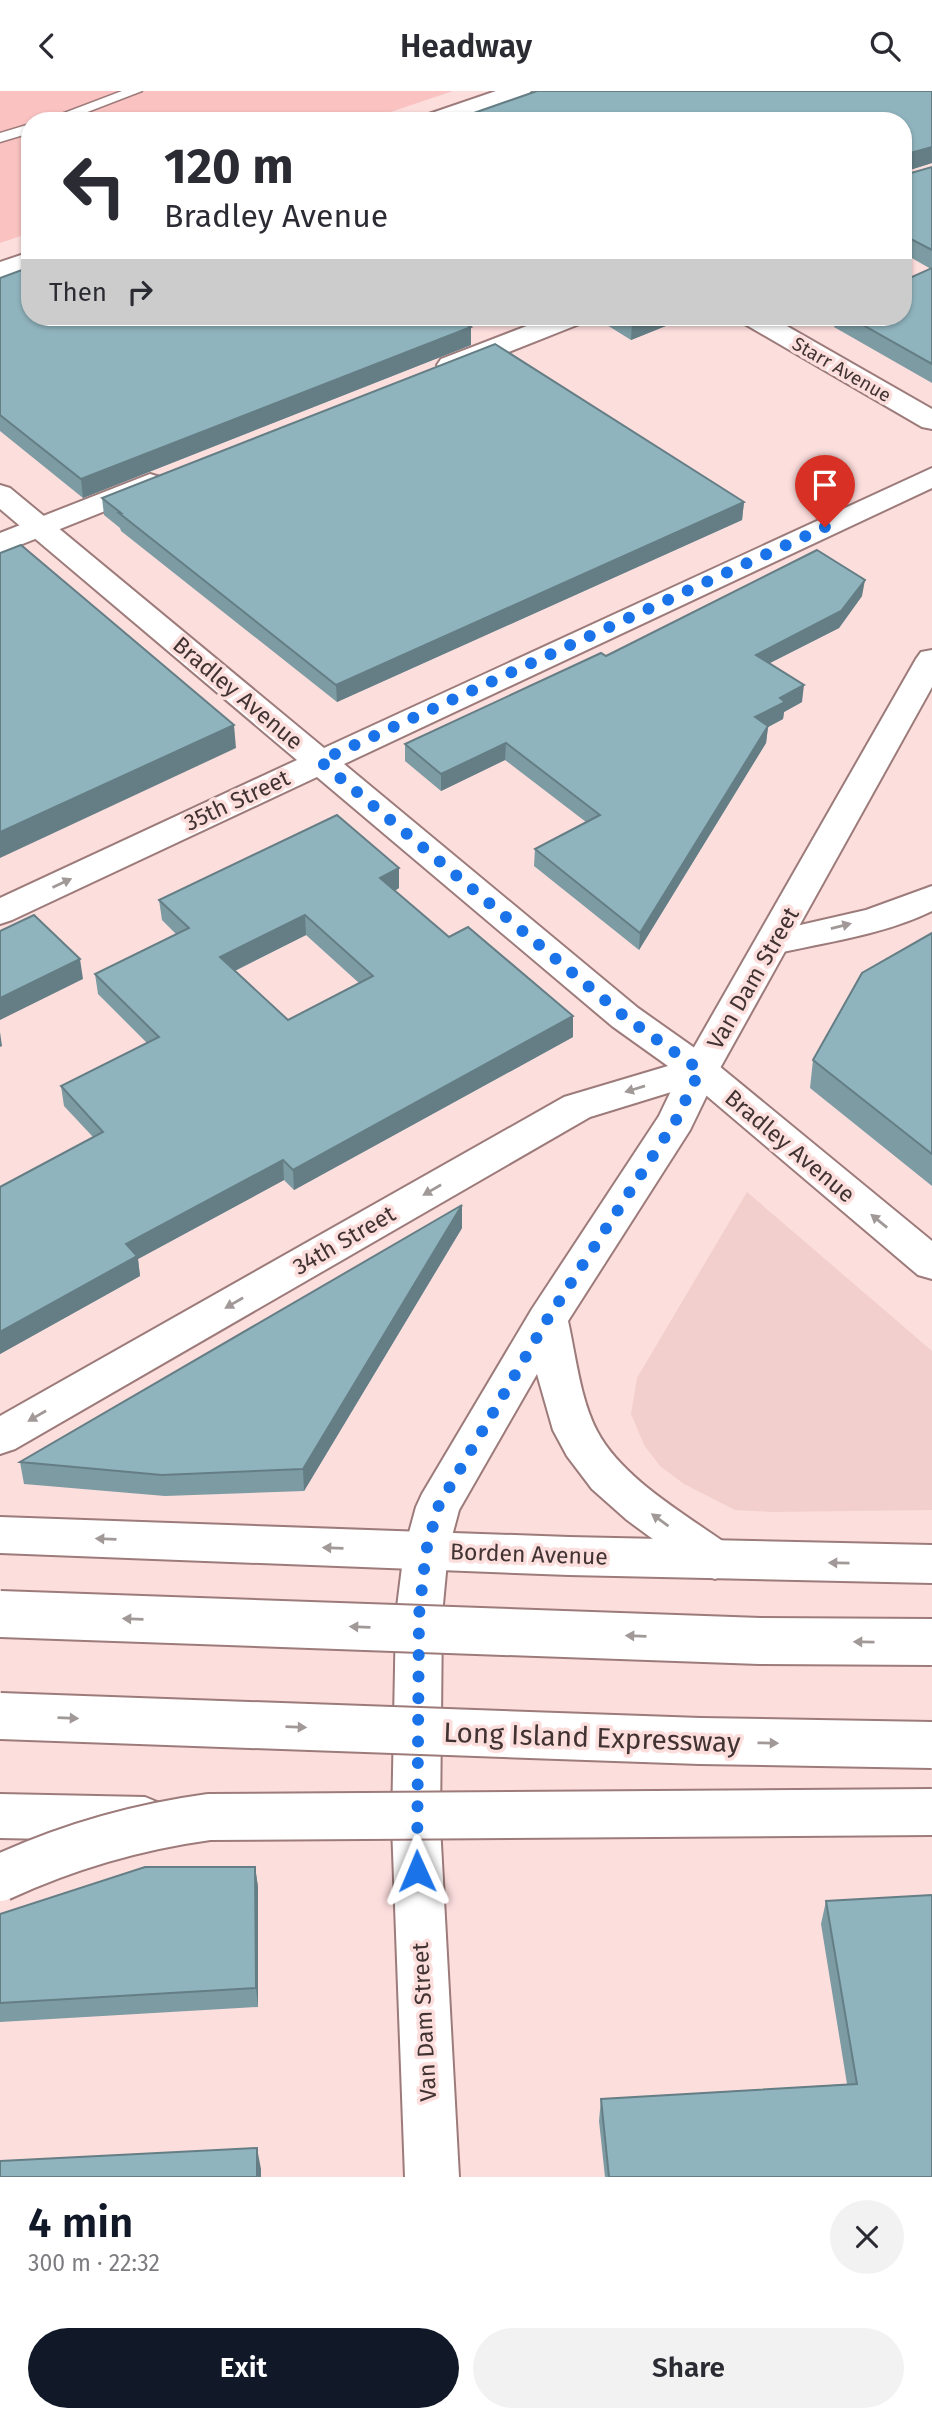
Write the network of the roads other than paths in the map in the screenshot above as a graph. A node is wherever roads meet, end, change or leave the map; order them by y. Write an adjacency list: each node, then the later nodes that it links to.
1 (135, 91): 3 (lane)
2 (519, 91): 4 (main road)
3 (76, 112)
4 (457, 112)
5 (21, 131): 6 (lane)
6 (0, 138)
7 (21, 263): 8 (main road)
8 (0, 271)
9 (550, 326): 11 (main road)
10 (768, 326): 12 (main road, Starr Avenue)
11 (426, 375)
12 (932, 421)
13 (169, 475): 16 (main road)
14 (932, 477): 19 (main road, 35th Street)
15 (0, 494): 16 (main road, Bradley Avenue)
16 (38, 528): 17 (main road); 19 (main road, Bradley Avenue)
17 (0, 544)
18 (932, 659): 22 (main road, Van Dam Street)
19 (320, 761): 21 (main road, 35th Street, one-way to 19); 23 (main road, Bradley Avenue)
20 (932, 897): 22 (main road, one-way to 20)
21 (0, 912)
22 (774, 942): 23 (main road, Van Dam Street)
23 (700, 1070): 24 (main road, Bradley Avenue, one-way to 23); 25 (main road, Van Dam Street); 26 (main road, 34th Street, one-way to 26)
24 (932, 1264)
25 (547, 1320): 28 (main road, Van Dam Street); 29 (main road, one-way to 25)
26 (0, 1437)
27 (0, 1535): 28 (main road, Borden Avenue, one-way to 27)
28 (426, 1551): 29 (main road, Borden Avenue); 37 (main road, Van Dam Street)
29 (715, 1560): 30 (main road, Borden Avenue, one-way to 29)
30 (932, 1564)
31 (0, 1614): 32 (main road, one-way to 31, bridge)
32 (932, 1642)
33 (0, 1716): 34 (main road, Long Island Expressway, one-way to 34, bridge)
34 (932, 1745)
35 (932, 1812): 39 (main road, bridge)
36 (0, 1816): 37 (main road)
37 (416, 1825): 38 (main road); 40 (main road, Van Dam Street)
38 (932, 1830)
39 (0, 1878)
40 (432, 2177)

